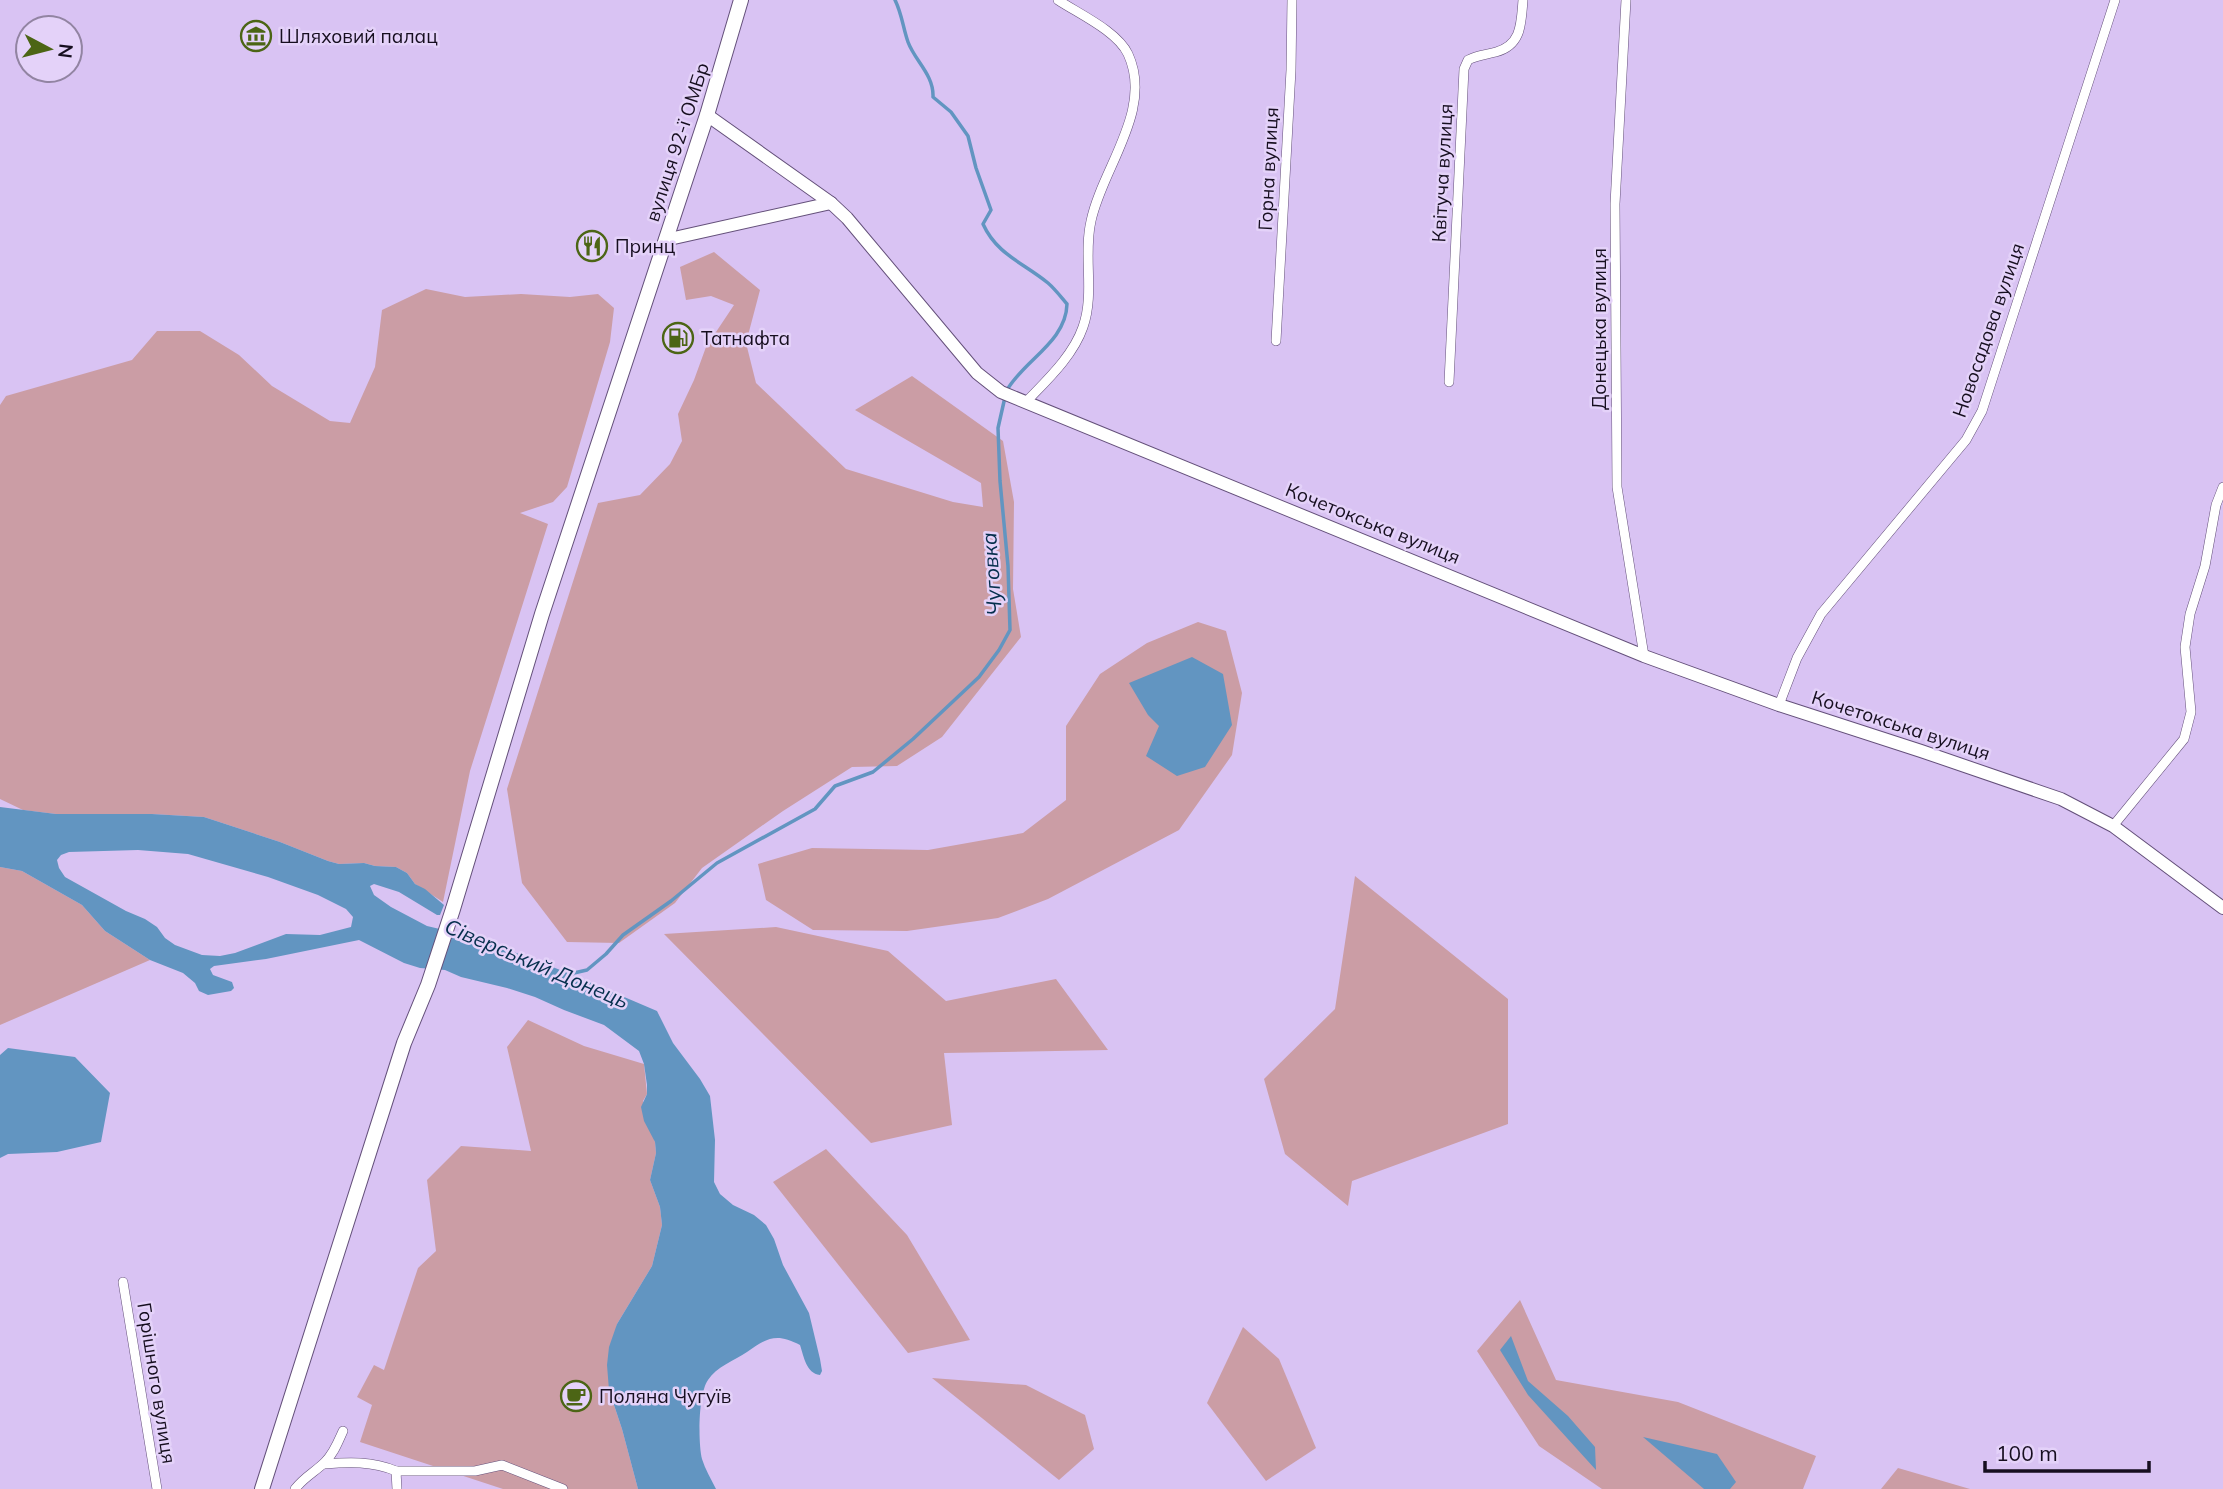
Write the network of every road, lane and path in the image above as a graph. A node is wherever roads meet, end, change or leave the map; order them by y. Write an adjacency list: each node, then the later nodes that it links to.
1 (741, 0): 7 (highway, вулиця 92-ї ОМБр)
2 (1058, 0): 12 (street)
3 (1292, 0): 10 (street, Горна вулиця)
4 (1523, 0): 11 (street, Квітуча вулиця)
5 (1626, 0): 14 (street, Донецька вулиця)
6 (2115, 0): 15 (street, Новосадова вулиця)
7 (707, 115): 8 (main road, Кочетокська вулиця); 9 (highway, вулиця 92-ї ОМБр)
8 (831, 203): 9 (main road); 12 (main road, Кочетокська вулиця)
9 (665, 240): 23 (highway, вулиця 92-ї ОМБр)
10 (1276, 341)
11 (1448, 382)
12 (1026, 402): 14 (main road, Кочетокська вулиця)
13 (2223, 487): 16 (street)
14 (1644, 656): 15 (main road, Кочетокська вулиця)
15 (1779, 705): 16 (main road, Кочетокська вулиця)
16 (2113, 826): 17 (main road, Кочетокська вулиця)
17 (2223, 908)
18 (122, 1282): 22 (street, Горішного вулиця)
19 (344, 1432): 20 (street)
20 (324, 1464): 21 (street); 24 (street)
21 (396, 1471): 25 (street); 26 (street)
22 (157, 1489)
23 (262, 1489)
24 (295, 1489)
25 (397, 1489)
26 (563, 1489)

